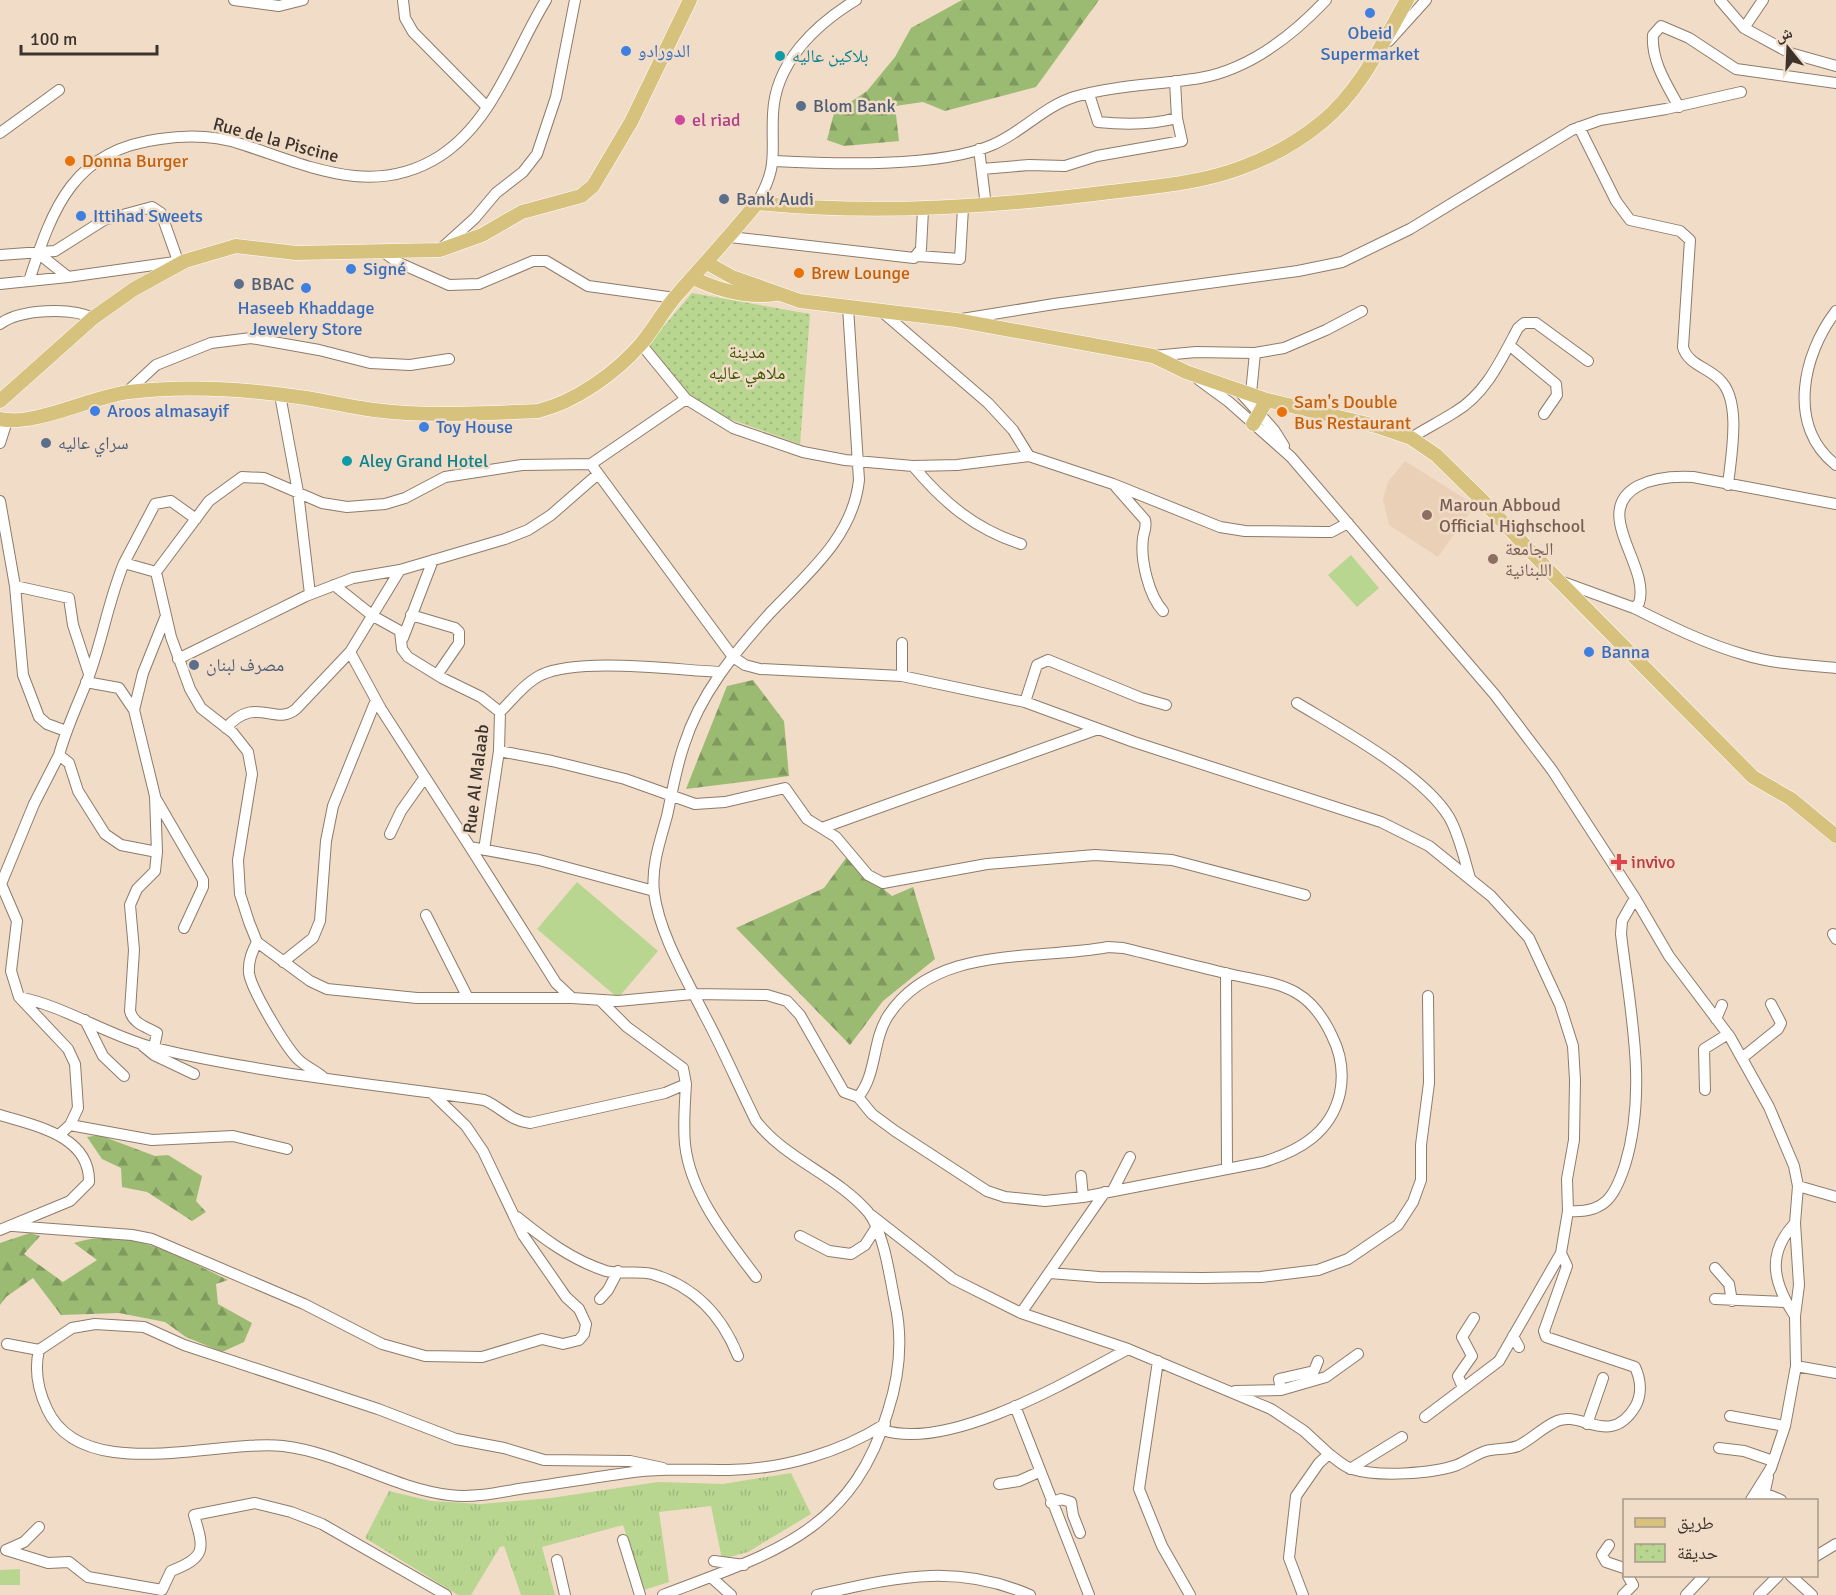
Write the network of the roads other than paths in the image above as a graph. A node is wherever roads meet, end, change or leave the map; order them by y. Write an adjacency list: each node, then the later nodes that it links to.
1 (234, 0): 2 (street)
2 (303, 0)
3 (403, 0): 23 (street)
4 (546, 0): 23 (street, Rue de la Piscine)
5 (575, 0): 37 (street)
6 (690, 0): 37 (main road)
7 (845, 0): 14 (street)
8 (856, 0): 14 (street)
9 (1326, 0): 18 (street)
10 (1407, 0): 16 (main road)
11 (1426, 0): 16 (street)
12 (1720, 0): 15 (street)
13 (1762, 0): 15 (street)
14 (833, 14): 29 (street)
15 (1744, 28): 17 (street)
16 (1378, 52): 32 (main road)
17 (1836, 66)
18 (1175, 81): 22 (street); 25 (street)
19 (1836, 83): 24 (street)
20 (59, 90): 27 (street)
21 (1741, 92): 24 (street)
22 (1089, 94): 25 (street); 28 (street)
23 (487, 107): 38 (street, Rue de la Piscine)
24 (1679, 107): 26 (street)
25 (1178, 118): 30 (street)
26 (1579, 127): 56 (street); 84 (street)
27 (0, 133)
28 (979, 149): 29 (street); 30 (street)
29 (774, 161): 31 (street)
30 (982, 169): 32 (street)
31 (757, 203): 34 (main road); 35 (main road)
32 (986, 206): 33 (main road)
33 (963, 208): 34 (main road); 40 (street)
34 (923, 210): 40 (street)
35 (730, 237): 40 (street); 42 (main road)
36 (381, 250): 37 (main road); 41 (main road); 50 (street)
37 (440, 250)
38 (38, 253): 39 (street); 41 (street); 44 (street); 46 (street, Rue de la Piscine)
39 (0, 255)
40 (918, 256)
41 (182, 261): 44 (street); 55 (main road)
42 (708, 263): 43 (main road); 45 (main road)
43 (732, 277): 48 (main road); 49 (main road)
44 (68, 278): 46 (street)
45 (693, 278): 48 (main road); 50 (main road)
46 (28, 281): 47 (street)
47 (0, 284)
48 (724, 290): 49 (main road)
49 (776, 294): 51 (main road)
50 (675, 298): 58 (main road)
51 (848, 307): 52 (main road); 78 (street)
52 (879, 309): 56 (main road); 77 (street)
53 (1362, 311): 60 (street)
54 (1836, 311): 80 (street)
55 (93, 318): 57 (street); 69 (main road)
56 (956, 320): 61 (main road)
57 (0, 324)
58 (641, 344): 68 (main road); 70 (street)
59 (1509, 345): 63 (street); 72 (street); 75 (street)
60 (1255, 353): 61 (street); 67 (street)
61 (1153, 356): 64 (main road)
62 (449, 359): 66 (street)
63 (1588, 361)
64 (1186, 372): 65 (main road); 73 (street)
65 (1234, 387): 67 (main road); 73 (street)
66 (127, 392): 68 (main road); 74 (main road)
67 (1251, 393): 71 (main road)
68 (280, 395): 85 (street)
69 (1, 398)
70 (686, 399): 78 (street); 79 (street)
71 (1267, 400): 73 (main road); 75 (main road)
72 (1544, 414)
73 (1257, 419): 89 (street)
74 (4, 420): 76 (street)
75 (1411, 438): 96 (main road)
76 (0, 443)
77 (1029, 456): 81 (street); 83 (street)
78 (858, 461): 81 (street); 108 (street)
79 (591, 464): 82 (street); 85 (street)
80 (1836, 465)
81 (913, 466): 90 (street)
82 (598, 474): 92 (street); 108 (street)
83 (1113, 484): 89 (street); 101 (street)
84 (1728, 484): 87 (street); 100 (street)
85 (298, 492): 88 (street); 99 (street)
86 (0, 501): 91 (street)
87 (1836, 504)
88 (196, 519): 93 (street); 95 (street)
89 (1348, 523): 138 (street)
90 (1021, 544)
91 (4, 546): 98 (street)
92 (433, 560): 94 (street); 102 (street)
93 (124, 563): 95 (street); 114 (street)
94 (400, 570): 97 (street); 103 (street)
95 (156, 572): 104 (street)
96 (1557, 579): 100 (street); 131 (main road)
97 (334, 585): 99 (street); 103 (street)
98 (15, 586): 114 (street); 123 (street)
99 (310, 594): 109 (street)
100 (1634, 608): 110 (street)
101 (1163, 612)
102 (411, 615): 105 (street); 112 (street)
103 (374, 616): 105 (street); 107 (street)
104 (165, 618): 109 (street); 119 (street)
105 (403, 638): 112 (street)
106 (902, 643): 113 (street)
107 (350, 652): 115 (street); 121 (street)
108 (733, 657): 111 (street); 113 (street)
109 (178, 659): 121 (street)
110 (1836, 668)
111 (720, 672): 120 (street); 127 (street)
112 (437, 675): 120 (street)
113 (902, 676): 116 (street)
114 (88, 678): 119 (street); 123 (street)
115 (376, 700): 126 (street); 142 (street)
116 (1025, 702): 118 (street); 122 (street)
117 (1297, 703): 135 (street)
118 (1166, 705)
119 (134, 710): 128 (street)
120 (500, 712): 124 (street, Rue Al Malaab)
121 (226, 728): 141 (street)
122 (1098, 729): 129 (street); 135 (street)
123 (66, 731): 125 (street)
124 (499, 751): 127 (street); 133 (street, Rue Al Malaab)
125 (59, 755): 134 (street); 146 (street)
126 (425, 777): 130 (street); 132 (street)
127 (672, 795): 129 (street); 136 (street)
128 (155, 796): 134 (street); 140 (street)
129 (822, 828): 137 (street)
130 (390, 834)
131 (1836, 836)
132 (470, 847): 133 (street); 148 (street)
133 (484, 850): 136 (street)
134 (157, 852): 156 (street)
135 (1470, 878): 176 (street)
136 (654, 891): 144 (street)
137 (1305, 896)
138 (1635, 898): 152 (street); 176 (street)
139 (426, 915): 147 (street)
140 (184, 928)
141 (257, 942): 142 (street); 160 (street)
142 (283, 962): 147 (street)
143 (1226, 973): 164 (street); 170 (street); 170 (street)
144 (693, 994): 149 (street); 164 (street); 177 (street)
145 (1428, 996): 187 (street)
146 (19, 997): 153 (street); 166 (street)
147 (468, 998): 148 (street)
148 (572, 998): 149 (street)
149 (600, 1001): 161 (street)
150 (1722, 1005): 152 (street)
151 (1771, 1005): 157 (street)
152 (1716, 1019): 154 (street)
153 (85, 1020): 155 (street); 159 (street)
154 (1728, 1034): 157 (street); 162 (street)
155 (141, 1044): 156 (street); 158 (street)
156 (154, 1047): 160 (street)
157 (1742, 1058): 172 (street)
158 (195, 1074)
159 (124, 1076)
160 (326, 1079): 163 (street)
161 (686, 1084): 163 (street); 188 (street)
162 (1705, 1090)
163 (434, 1095): 178 (street)
164 (858, 1097): 174 (street)
165 (0, 1115): 167 (street)
166 (70, 1125): 167 (street); 168 (street)
167 (59, 1135): 180 (street)
168 (287, 1149)
169 (1130, 1157): 173 (street)
170 (1227, 1167): 173 (street)
171 (1081, 1176): 174 (street)
172 (1798, 1185): 175 (street); 179 (street)
173 (1109, 1191): 174 (street); 187 (street)
174 (1083, 1197)
175 (1836, 1197)
176 (1568, 1210): 184 (street)
177 (869, 1213): 181 (street); 193 (street)
178 (514, 1215): 180 (street); 186 (street)
179 (1795, 1223): 192 (street); 194 (street)
180 (13, 1226): 182 (street)
181 (876, 1228): 183 (street); 216 (street)
182 (0, 1230)
183 (800, 1236)
184 (1561, 1253): 196 (street); 214 (street)
185 (1715, 1268): 191 (street)
186 (618, 1271): 189 (street); 202 (street)
187 (1050, 1273): 193 (street)
188 (756, 1277)
189 (600, 1299)
190 (1715, 1299): 191 (street)
191 (1732, 1301): 192 (street)
192 (1786, 1302): 194 (street)
193 (1021, 1313): 199 (street)
194 (1795, 1316): 205 (street)
195 (1474, 1318): 208 (street)
196 (1513, 1336): 198 (street); 208 (street)
197 (7, 1344): 200 (street)
198 (1519, 1347)
199 (1128, 1349): 203 (street); 211 (street)
200 (39, 1350): 221 (street); 221 (street)
201 (1358, 1354): 209 (street)
202 (738, 1356)
203 (1158, 1361): 210 (street); 251 (street)
204 (1318, 1361): 209 (street)
205 (1796, 1366): 206 (street); 215 (street)
206 (1836, 1373)
207 (1603, 1378): 214 (street)
208 (1463, 1388): 213 (street)
209 (1281, 1389): 210 (street)
210 (1228, 1392): 219 (street)
211 (1015, 1407): 216 (street); 223 (street)
212 (1730, 1416): 215 (street)
213 (1425, 1417)
214 (1587, 1425): 222 (street)
215 (1785, 1426): 220 (street)
216 (884, 1427): 221 (street); 236 (street)
217 (1402, 1437): 222 (street)
218 (1719, 1448): 220 (street)
219 (1329, 1454): 222 (street); 252 (street)
220 (1772, 1464): 225 (street); 226 (street)
221 (663, 1468)
222 (1350, 1469)
223 (1039, 1472): 224 (street); 227 (street)
224 (999, 1484)
225 (1763, 1497)
226 (1752, 1499)
227 (1051, 1503): 229 (street); 250 (street)
228 (39, 1527): 243 (street)
229 (1080, 1533)
230 (623, 1540): 245 (street)
231 (1836, 1544): 233 (street)
232 (1609, 1545): 237 (street)
233 (1818, 1556)
234 (556, 1560): 244 (street)
235 (714, 1561): 236 (street)
236 (744, 1565): 242 (street)
237 (1623, 1568)
238 (1629, 1577): 253 (street)
239 (1702, 1577): 254 (street)
240 (1776, 1577): 255 (street)
241 (1793, 1577): 256 (street)
242 (712, 1578): 246 (street); 247 (street)
243 (446, 1595)
244 (565, 1595)
245 (640, 1595)
246 (663, 1595)
247 (731, 1595)
248 (818, 1595): 249 (street)
249 (1030, 1595)
250 (1089, 1595)
251 (1190, 1595)
252 (1303, 1595)
253 (1623, 1595)
254 (1686, 1595)
255 (1759, 1595)
256 (1812, 1595)

